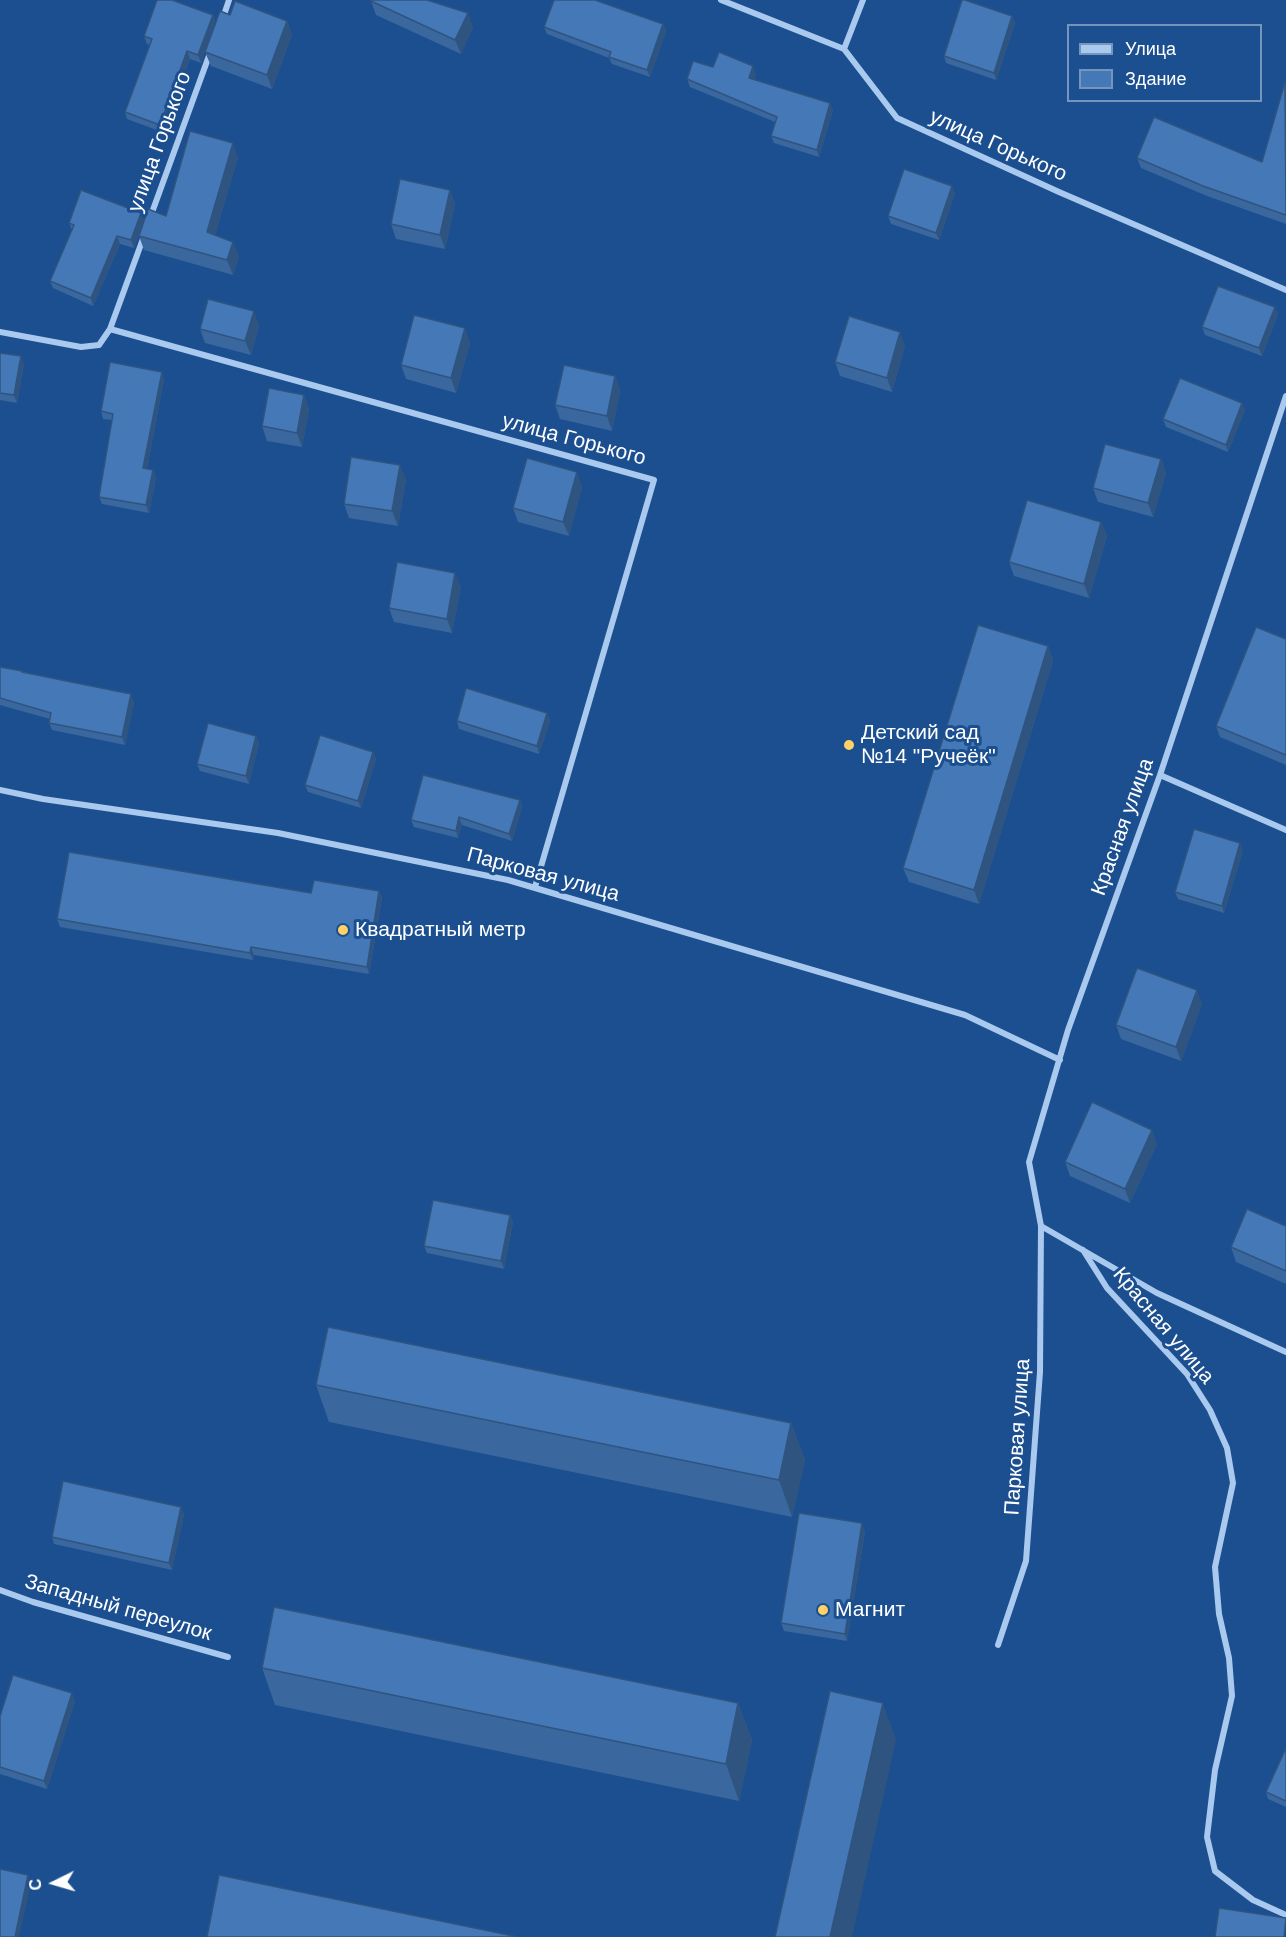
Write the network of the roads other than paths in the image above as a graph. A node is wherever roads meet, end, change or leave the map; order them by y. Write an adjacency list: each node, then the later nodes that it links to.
1 (229, 0): 4 (street)
2 (722, 0): 6 (street, улица Горького)
3 (863, 0): 6 (street)
4 (217, 33)
5 (213, 44): 8 (street, улица Горького)
6 (844, 50): 7 (street, улица Горького)
7 (1286, 290)
8 (110, 329): 9 (street); 14 (street, улица Горького)
9 (0, 332)
10 (1286, 396): 11 (street, Красная улица)
11 (1160, 775): 13 (street); 15 (street, Красная улица)
12 (0, 790): 14 (street, Парковая улица)
13 (1286, 830)
14 (535, 887): 15 (street, Парковая улица)
15 (1060, 1060): 16 (street, Красная улица)
16 (1041, 1226): 17 (street, Красная улица); 20 (street, Парковая улица)
17 (1083, 1250): 18 (street, Красная улица); 22 (street, Красная улица)
18 (1286, 1352)
19 (0, 1590): 21 (street, Западный переулок)
20 (998, 1645)
21 (228, 1657)
22 (1286, 1915)

